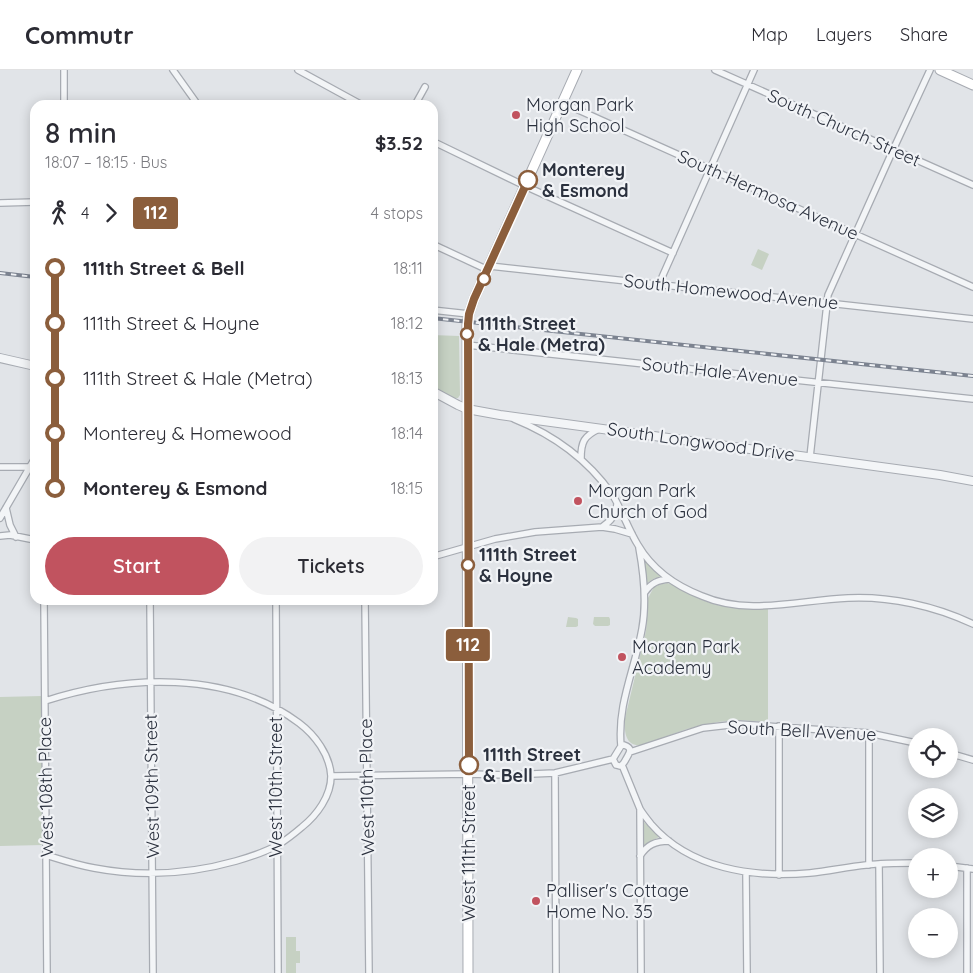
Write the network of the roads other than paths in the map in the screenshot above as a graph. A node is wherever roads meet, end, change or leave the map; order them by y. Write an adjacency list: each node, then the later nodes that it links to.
1 (64, 70): 12 (street)
2 (173, 70): 13 (street)
3 (298, 70): 14 (street)
4 (577, 70): 16 (main road, West 111th Street)
5 (715, 70): 9 (street, South Church Street)
6 (754, 70): 9 (street)
7 (930, 70): 18 (street)
8 (940, 70): 10 (main road)
9 (747, 84): 18 (street, South Church Street); 19 (street)
10 (973, 85)
11 (425, 87): 15 (street)
12 (64, 100)
13 (194, 100)
14 (353, 100)
15 (418, 100)
16 (563, 103): 19 (street, South Hermosa Avenue); 21 (main road, West 111th Street)
17 (438, 145): 21 (street)
18 (893, 150): 20 (street, South Church Street); 24 (street)
19 (710, 169): 24 (street, South Hermosa Avenue); 26 (street)
20 (973, 185)
21 (525, 186): 26 (street); 27 (main road, West 111th Street)
22 (30, 202): 23 (street)
23 (0, 203)
24 (856, 234): 29 (street, South Hermosa Avenue); 30 (street)
25 (438, 247): 27 (street, South Homewood Avenue)
26 (673, 253): 28 (street)
27 (489, 268): 28 (street, South Homewood Avenue); 32 (main road, West 111th Street)
28 (659, 284): 30 (street, South Homewood Avenue)
29 (973, 287)
30 (827, 304): 33 (street, South Homewood Avenue); 37 (street)
31 (438, 311): 32 (street)
32 (469, 314): 34 (main road, West 111th Street)
33 (973, 319)
34 (467, 345): 37 (street, South Hale Avenue); 40 (main road, West 111th Street)
35 (0, 358): 36 (street)
36 (30, 365)
37 (818, 383): 39 (street, South Hale Avenue); 43 (street)
38 (438, 394): 40 (street, South Longwood Drive)
39 (973, 399)
40 (467, 409): 41 (street, South Longwood Drive); 57 (main road, West 111th Street)
41 (500, 415): 42 (street, South Longwood Drive); 44 (street)
42 (601, 428): 43 (street, South Longwood Drive); 44 (street)
43 (810, 457): 47 (street, South Longwood Drive)
44 (581, 458): 48 (street)
45 (0, 467): 46 (street)
46 (30, 467): 49 (street)
47 (973, 481)
48 (617, 504): 51 (street); 52 (street)
49 (6, 507): 50 (street); 54 (street)
50 (0, 518)
51 (602, 527): 52 (street); 57 (street)
52 (632, 534): 56 (street)
53 (0, 536): 54 (street)
54 (16, 537): 55 (street)
55 (30, 539)
56 (638, 546): 59 (street); 60 (street)
57 (468, 547): 58 (street); 79 (main road, West 111th Street)
58 (438, 555)
59 (669, 579): 60 (street); 65 (street)
60 (645, 592): 72 (street)
61 (44, 605): 67 (street, West 108th Place)
62 (150, 605): 66 (street, West 109th Street)
63 (276, 605): 68 (street, West 110th Street)
64 (366, 605): 80 (street, West 110th Place)
65 (973, 624)
66 (150, 682): 67 (street); 68 (street); 91 (street, West 109th Street)
67 (45, 701): 85 (street, West 108th Place)
68 (276, 708): 81 (street); 84 (street, West 110th Street)
69 (779, 726): 70 (street, South Bell Avenue); 73 (street, South Bell Avenue); 93 (street)
70 (869, 733): 71 (street, South Bell Avenue); 89 (street)
71 (908, 741)
72 (621, 746): 73 (street); 75 (street)
73 (630, 752): 77 (street)
74 (958, 756): 76 (street)
75 (613, 759): 77 (street); 78 (street)
76 (973, 760)
77 (622, 765): 82 (street)
78 (555, 773): 79 (street); 99 (street)
79 (469, 774): 80 (street); 98 (main road, West 111th Street)
80 (367, 775): 81 (street); 97 (street, West 110th Place)
81 (331, 776): 84 (street)
82 (640, 808): 83 (street); 86 (street)
83 (668, 841): 86 (street); 92 (street)
84 (276, 846): 91 (street); 96 (street, West 110th Street)
85 (46, 855): 91 (street); 94 (street, West 108th Place)
86 (640, 856): 100 (street)
87 (908, 863): 88 (street)
88 (879, 864): 89 (street); 102 (street)
89 (869, 865): 93 (street)
90 (970, 868): 103 (street)
91 (153, 873): 95 (street, West 109th Street)
92 (746, 873): 93 (street); 101 (street)
93 (779, 874)
94 (47, 973)
95 (153, 973)
96 (278, 973)
97 (369, 973)
98 (468, 973)
99 (556, 973)
100 (641, 973)
101 (747, 973)
102 (880, 973)
103 (968, 973)

